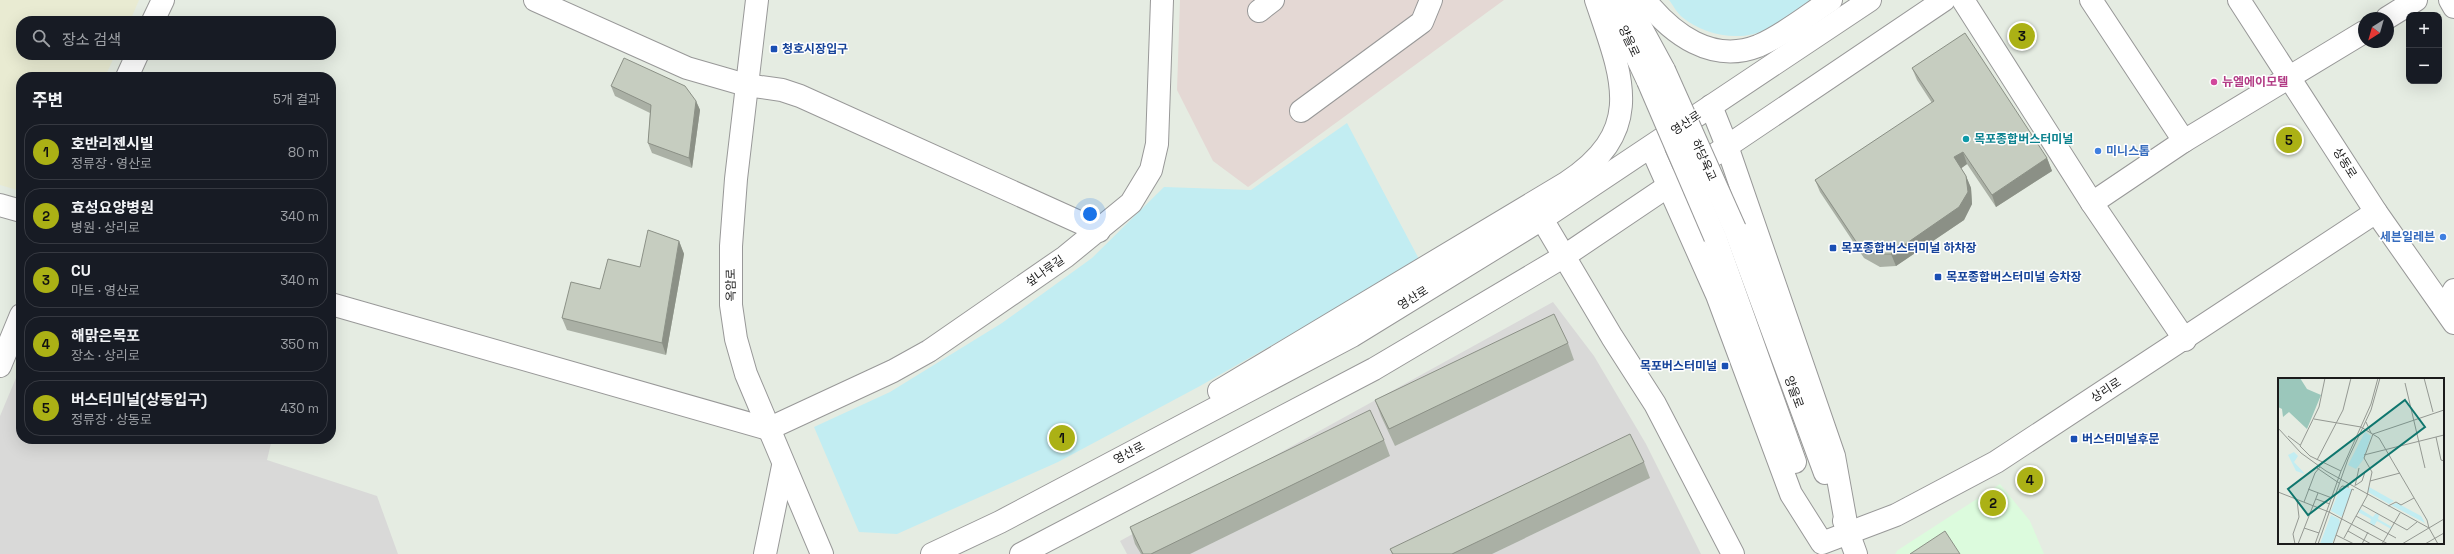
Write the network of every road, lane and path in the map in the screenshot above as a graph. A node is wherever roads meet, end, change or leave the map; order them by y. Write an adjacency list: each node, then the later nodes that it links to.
1 (163, 0): 20 (street)
2 (535, 0): 26 (street)
3 (757, 0): 26 (street, 옥암로)
4 (1162, 0): 38 (street, 섶나루길)
5 (1431, 0): 28 (street)
6 (1596, 0): 48 (street)
7 (1610, 0): 24 (street, 양을로)
8 (1626, 0): 24 (street, 양을로)
9 (1645, 0): 10 (street)
10 (1831, 0)
11 (1870, 0): 27 (street, 영산로)
12 (1944, 0): 30 (street)
13 (1963, 0): 33 (street)
14 (2091, 0): 29 (street)
15 (2240, 0): 25 (street, 상동로)
16 (2416, 0): 19 (street)
17 (2450, 0): 18 (street)
18 (2454, 7)
19 (2394, 14)
20 (155, 16)
21 (2358, 36): 25 (street)
22 (135, 60): 23 (street)
23 (129, 72)
24 (1656, 76): 39 (street, 하당육교, bridge)
25 (2291, 78): 29 (street); 36 (street, 상동로)
26 (746, 85): 38 (street); 46 (street, 옥암로)
27 (1711, 106): 30 (street); 31 (street, 영산로)
28 (1301, 111)
29 (2184, 141): 33 (street)
30 (1728, 146): 32 (street); 49 (street)
31 (1651, 147): 32 (street); 37 (street, 영산로)
32 (1668, 186): 40 (street); 50 (street)
33 (2092, 203): 44 (street)
34 (0, 205): 35 (street)
35 (16, 210)
36 (2376, 212): 42 (street, 상동로); 44 (street, 상리로)
37 (1542, 219): 40 (street); 48 (street, 영산로)
38 (1100, 231): 46 (street, 섶나루길)
39 (1725, 233): 49 (street, 양을로); 50 (street, 양을로)
40 (1563, 257): 54 (street); 55 (street)
41 (336, 305): 46 (street)
42 (2451, 307)
43 (16, 327): 45 (street)
44 (2185, 340): 49 (street, 상리로)
45 (0, 366)
46 (768, 429): 47 (street, 옥암로)
47 (783, 466): 51 (street); 52 (street, 옥암로)
48 (1000, 522): 53 (street, 영산로)
49 (1852, 544): 50 (street, 상리로)
50 (1824, 548)
51 (766, 554)
52 (822, 554)
53 (932, 554)
54 (1021, 554)
55 (1733, 554)

